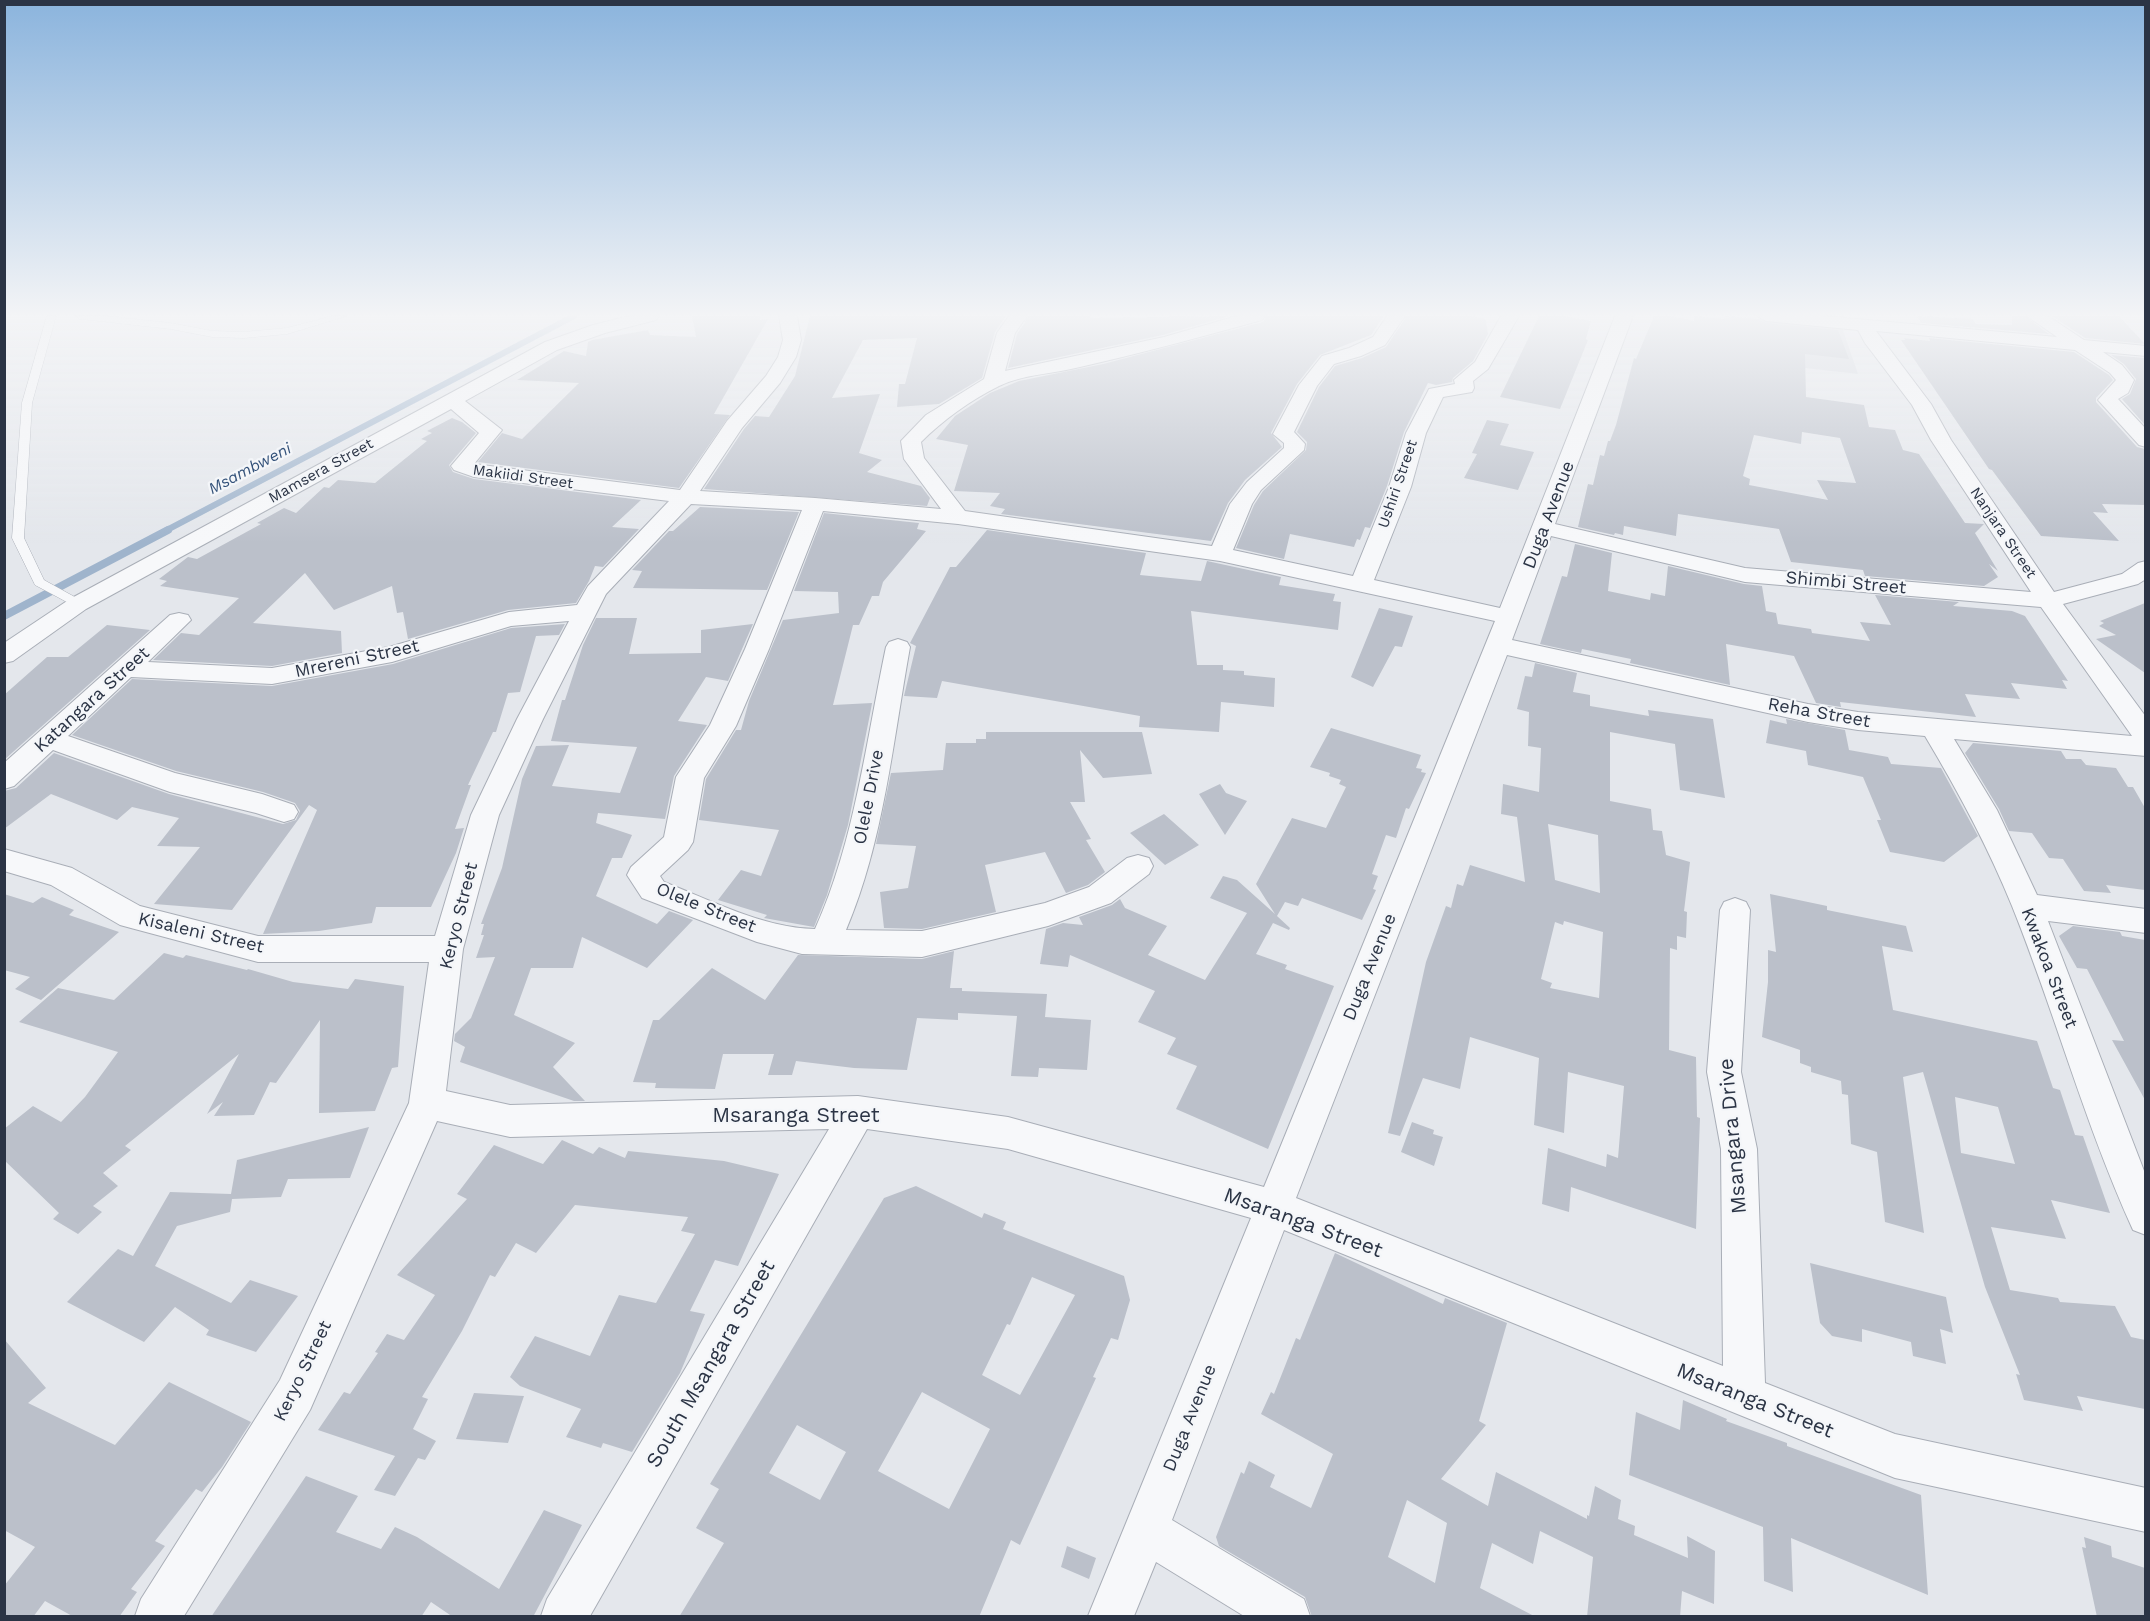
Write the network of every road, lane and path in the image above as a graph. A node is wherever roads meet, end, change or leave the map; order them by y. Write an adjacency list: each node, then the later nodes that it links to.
1 (30, 392): 16 (lane)
2 (466, 392): 10 (street, Mamsera Street)
3 (762, 392): 12 (street, Keryo Street)
4 (977, 392): 14 (street)
5 (1305, 392): 18 (street)
6 (1444, 392): 20 (street, Ushiri Street)
7 (1596, 392): 15 (street, Duga Avenue)
8 (1911, 392): 22 (street, Nanjara Street)
9 (2116, 392): 11 (street)
10 (452, 399): 12 (street, Makiidi Street); 21 (street, Mamsera Street)
11 (2145, 441)
12 (685, 497): 13 (street, Reha Street); 23 (street, Keryo Street)
13 (815, 504): 14 (street, Reha Street); 40 (street, Olele Street)
14 (958, 517): 18 (street, Reha Street)
15 (1545, 528): 22 (street, Shimbi Street); 25 (street, Duga Avenue)
16 (18, 538): 17 (lane); 21 (lane)
17 (4, 547)
18 (1220, 554): 20 (street, Reha Street)
19 (2145, 568): 22 (street, Shimbi Street)
20 (1360, 586): 25 (street, Reha Street)
21 (69, 599): 27 (street, Mamsera Street)
22 (2048, 601): 30 (street, Nanjara Street)
23 (584, 612): 28 (street, Mrereni Street); 41 (street, Keryo Street)
24 (179, 620): 28 (street, Katangara Street)
25 (1504, 631): 29 (street, Reha Street); 44 (street, Duga Avenue)
26 (898, 647): 40 (street, Olele Drive)
27 (4, 655)
28 (126, 669): 31 (street, Katangara Street)
29 (1934, 728): 32 (street, Reha Street); 37 (street, Kwakoa Street)
30 (2145, 737)
31 (50, 739): 33 (street, Katangara Street); 34 (street)
32 (2145, 747)
33 (4, 779)
34 (284, 812)
35 (4, 860): 41 (street, Kisaleni Street)
36 (1138, 866): 40 (street, Olele Street)
37 (2027, 906): 39 (street); 45 (street, Kwakoa Street)
38 (1735, 910): 46 (street, Msangara Drive)
39 (2145, 921)
40 (825, 942)
41 (447, 949): 42 (street, Keryo Street)
42 (427, 1103): 43 (street, Msaranga Street); 49 (street, Keryo Street)
43 (858, 1112): 44 (street, Msaranga Street); 50 (street, South Msangara Street)
44 (1273, 1207): 46 (street, Msaranga Street); 48 (street, Duga Avenue)
45 (2145, 1217)
46 (1744, 1397): 47 (street, Msaranga Street)
47 (2145, 1510)
48 (1146, 1530): 51 (street, Duga Avenue); 52 (street)
49 (158, 1617)
50 (564, 1617)
51 (1111, 1617)
52 (1287, 1617)

